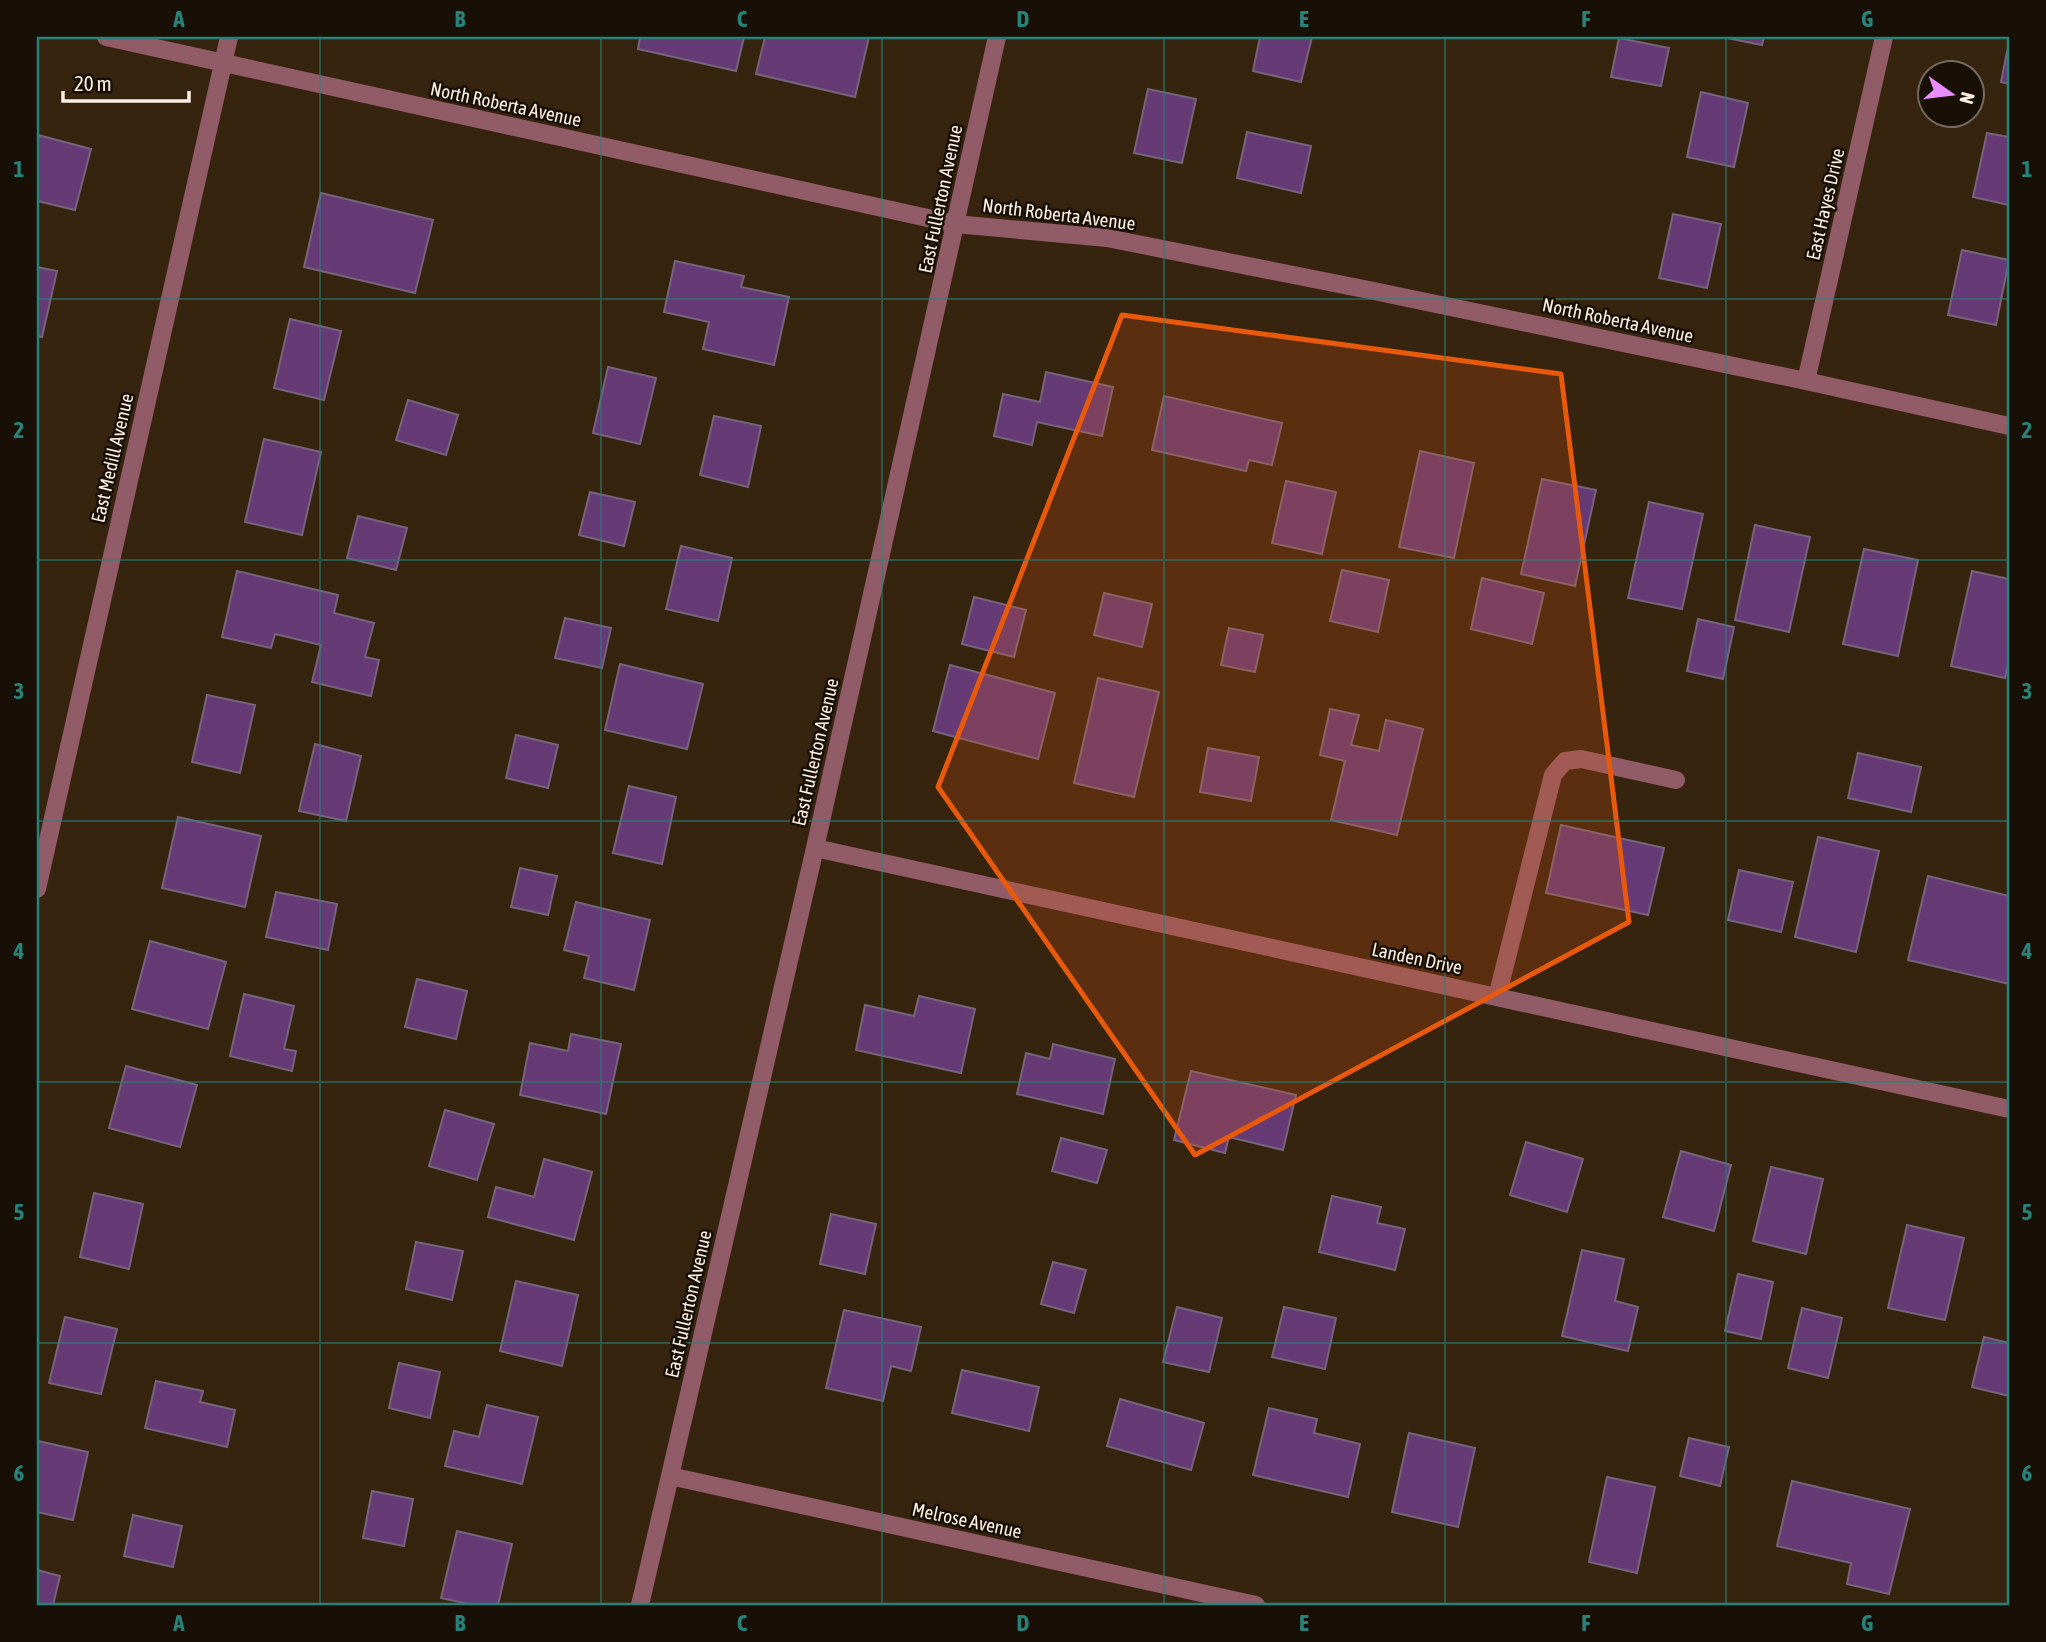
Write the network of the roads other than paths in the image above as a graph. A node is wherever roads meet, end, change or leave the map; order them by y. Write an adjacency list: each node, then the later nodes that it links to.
1 (106, 37): 5 (street, North Roberta Avenue)
2 (229, 37): 5 (street, East Medill Avenue)
3 (997, 37): 6 (street, East Fullerton Avenue)
4 (1884, 37): 7 (street, East Hayes Drive)
5 (223, 63): 6 (street, North Roberta Avenue); 11 (street, East Medill Avenue)
6 (955, 224): 7 (street, North Roberta Avenue); 10 (street, East Fullerton Avenue)
7 (1806, 381): 8 (street, North Roberta Avenue)
8 (2009, 426)
9 (1676, 780): 12 (street)
10 (815, 848): 12 (street, Landen Drive); 14 (street, East Fullerton Avenue)
11 (37, 889)
12 (1497, 997): 13 (street, Landen Drive)
13 (2009, 1109)
14 (670, 1476): 15 (street, East Fullerton Avenue); 16 (street, Melrose Avenue)
15 (640, 1605)
16 (1256, 1605)

